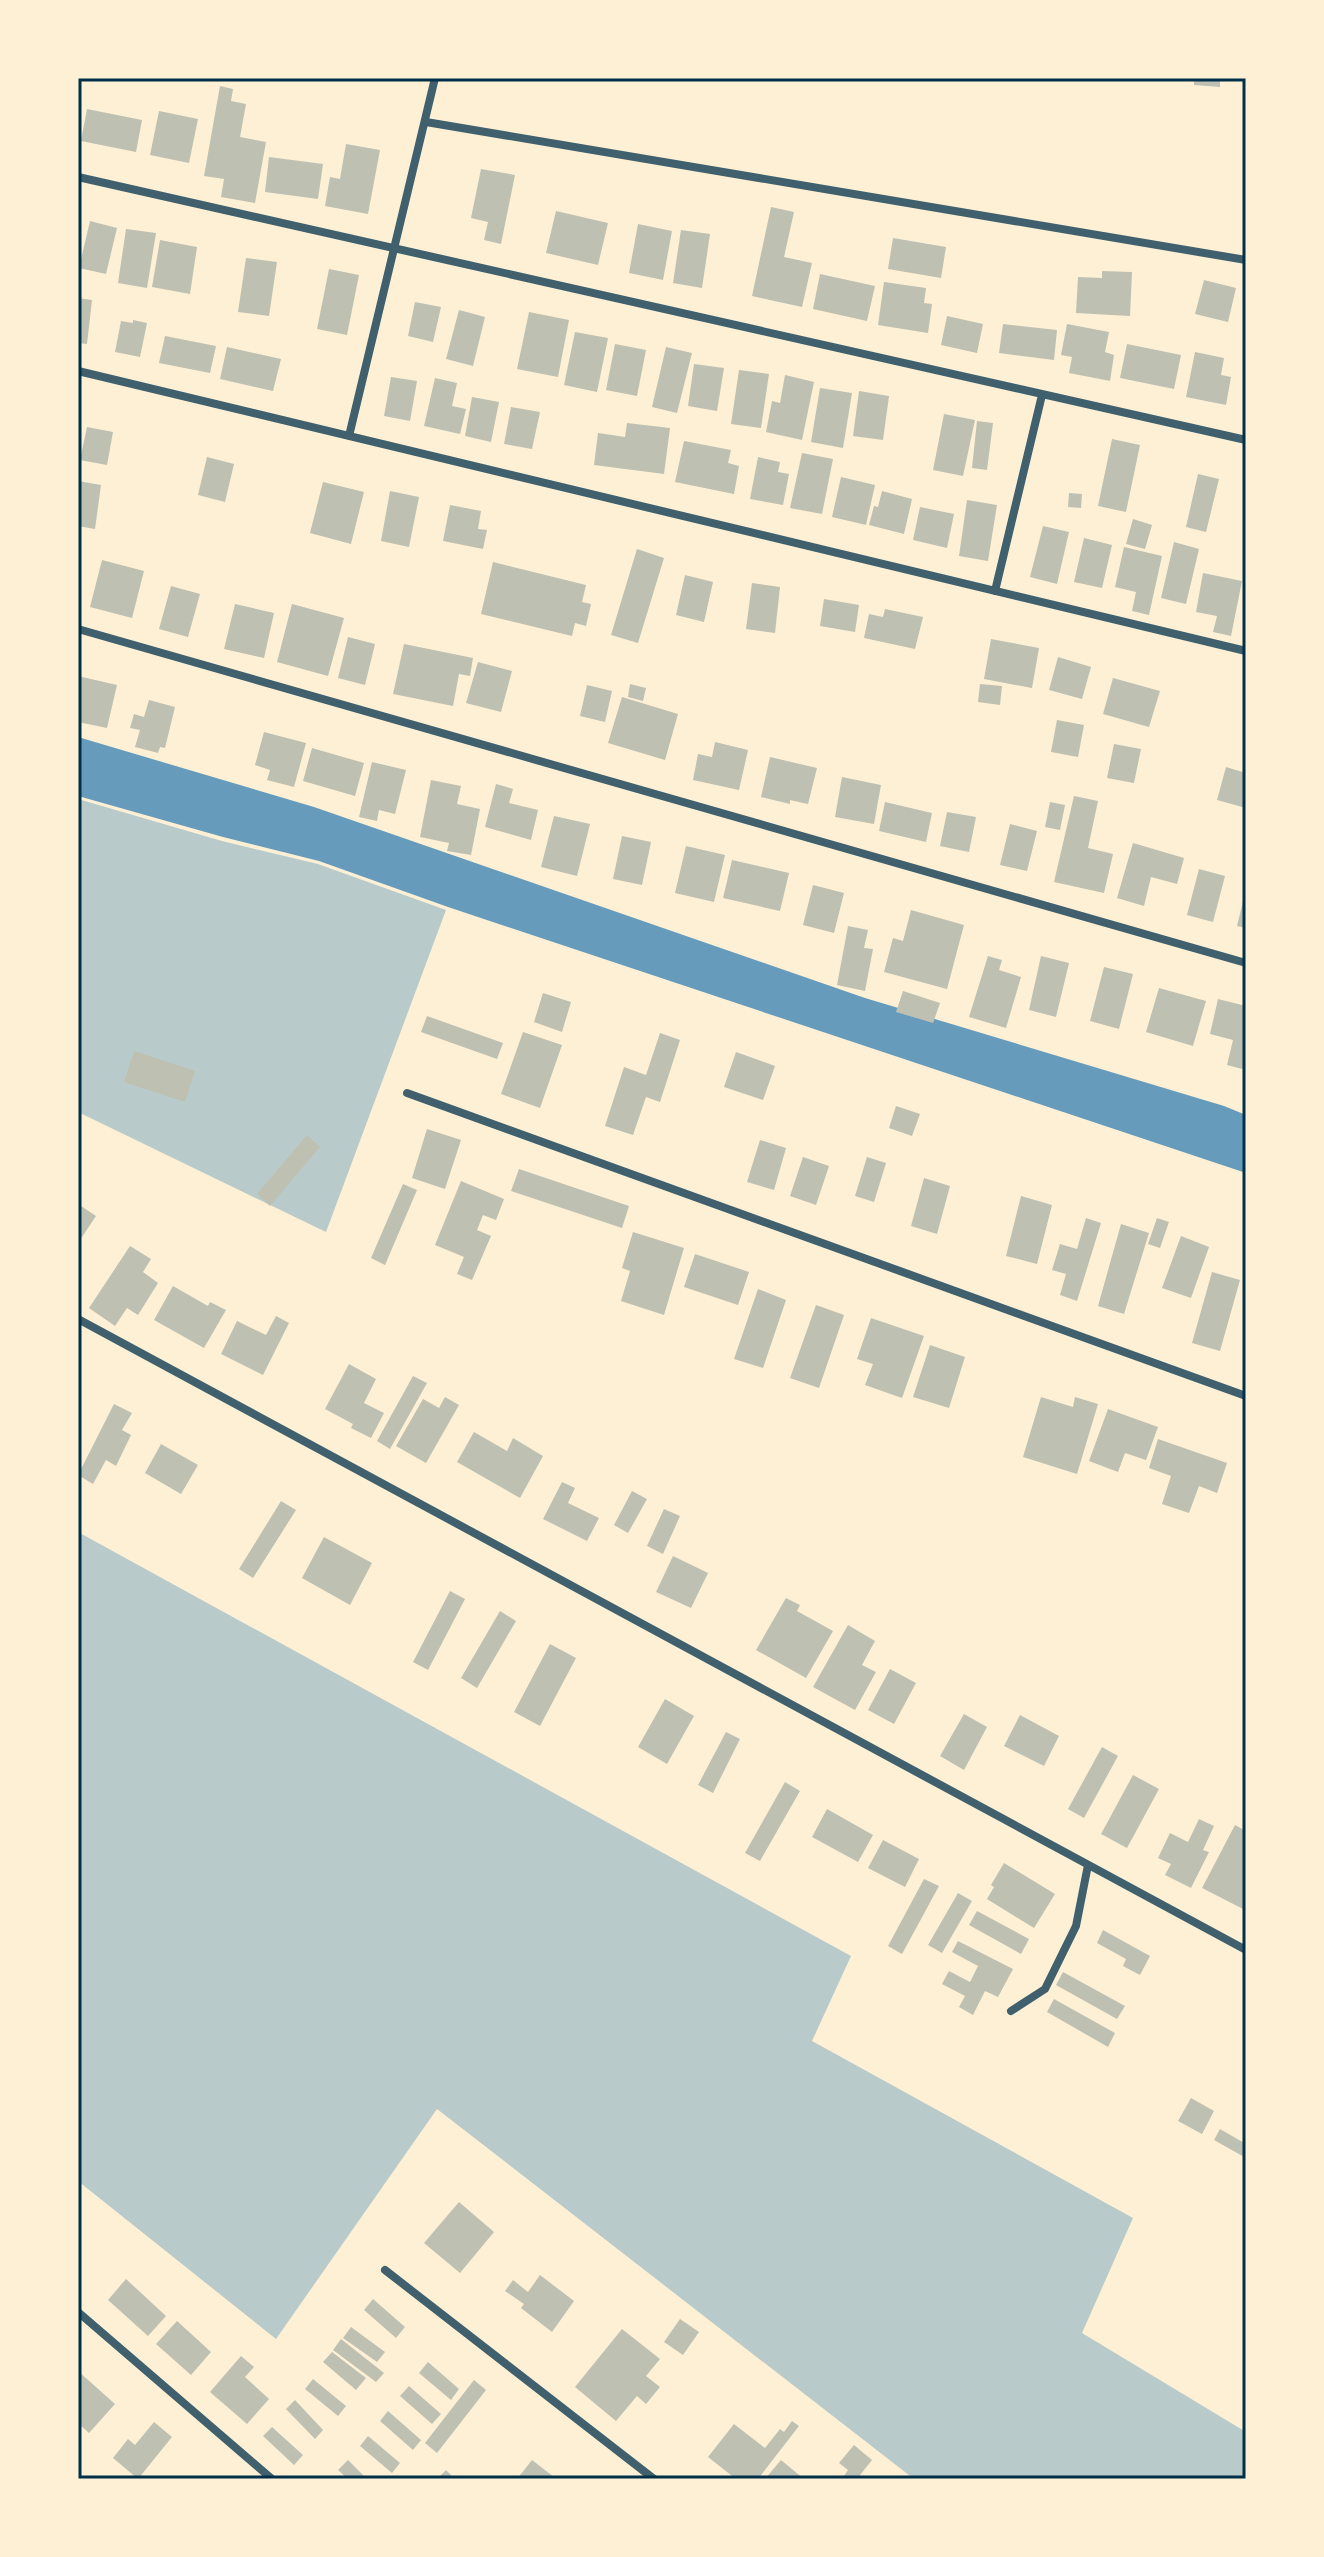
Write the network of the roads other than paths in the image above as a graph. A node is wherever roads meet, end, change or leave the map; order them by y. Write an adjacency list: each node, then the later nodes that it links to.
1 (435, 78): 2 (street)
2 (426, 122): 4 (street); 5 (street)
3 (78, 177): 4 (street)
4 (393, 248): 7 (street); 8 (street)
5 (1246, 260)
6 (78, 371): 8 (street)
7 (1042, 395): 9 (street); 10 (street)
8 (349, 436): 10 (street)
9 (1246, 440)
10 (995, 591): 12 (street)
11 (78, 629): 13 (street)
12 (1246, 651)
13 (1246, 963)
14 (407, 1093): 16 (street)
15 (78, 1319): 17 (street)
16 (1246, 1396)
17 (1088, 1865): 18 (street); 19 (street)
18 (1246, 1950)
19 (1011, 2011)
20 (385, 2270): 23 (street)
21 (78, 2312): 22 (street)
22 (272, 2479)
23 (654, 2479)

